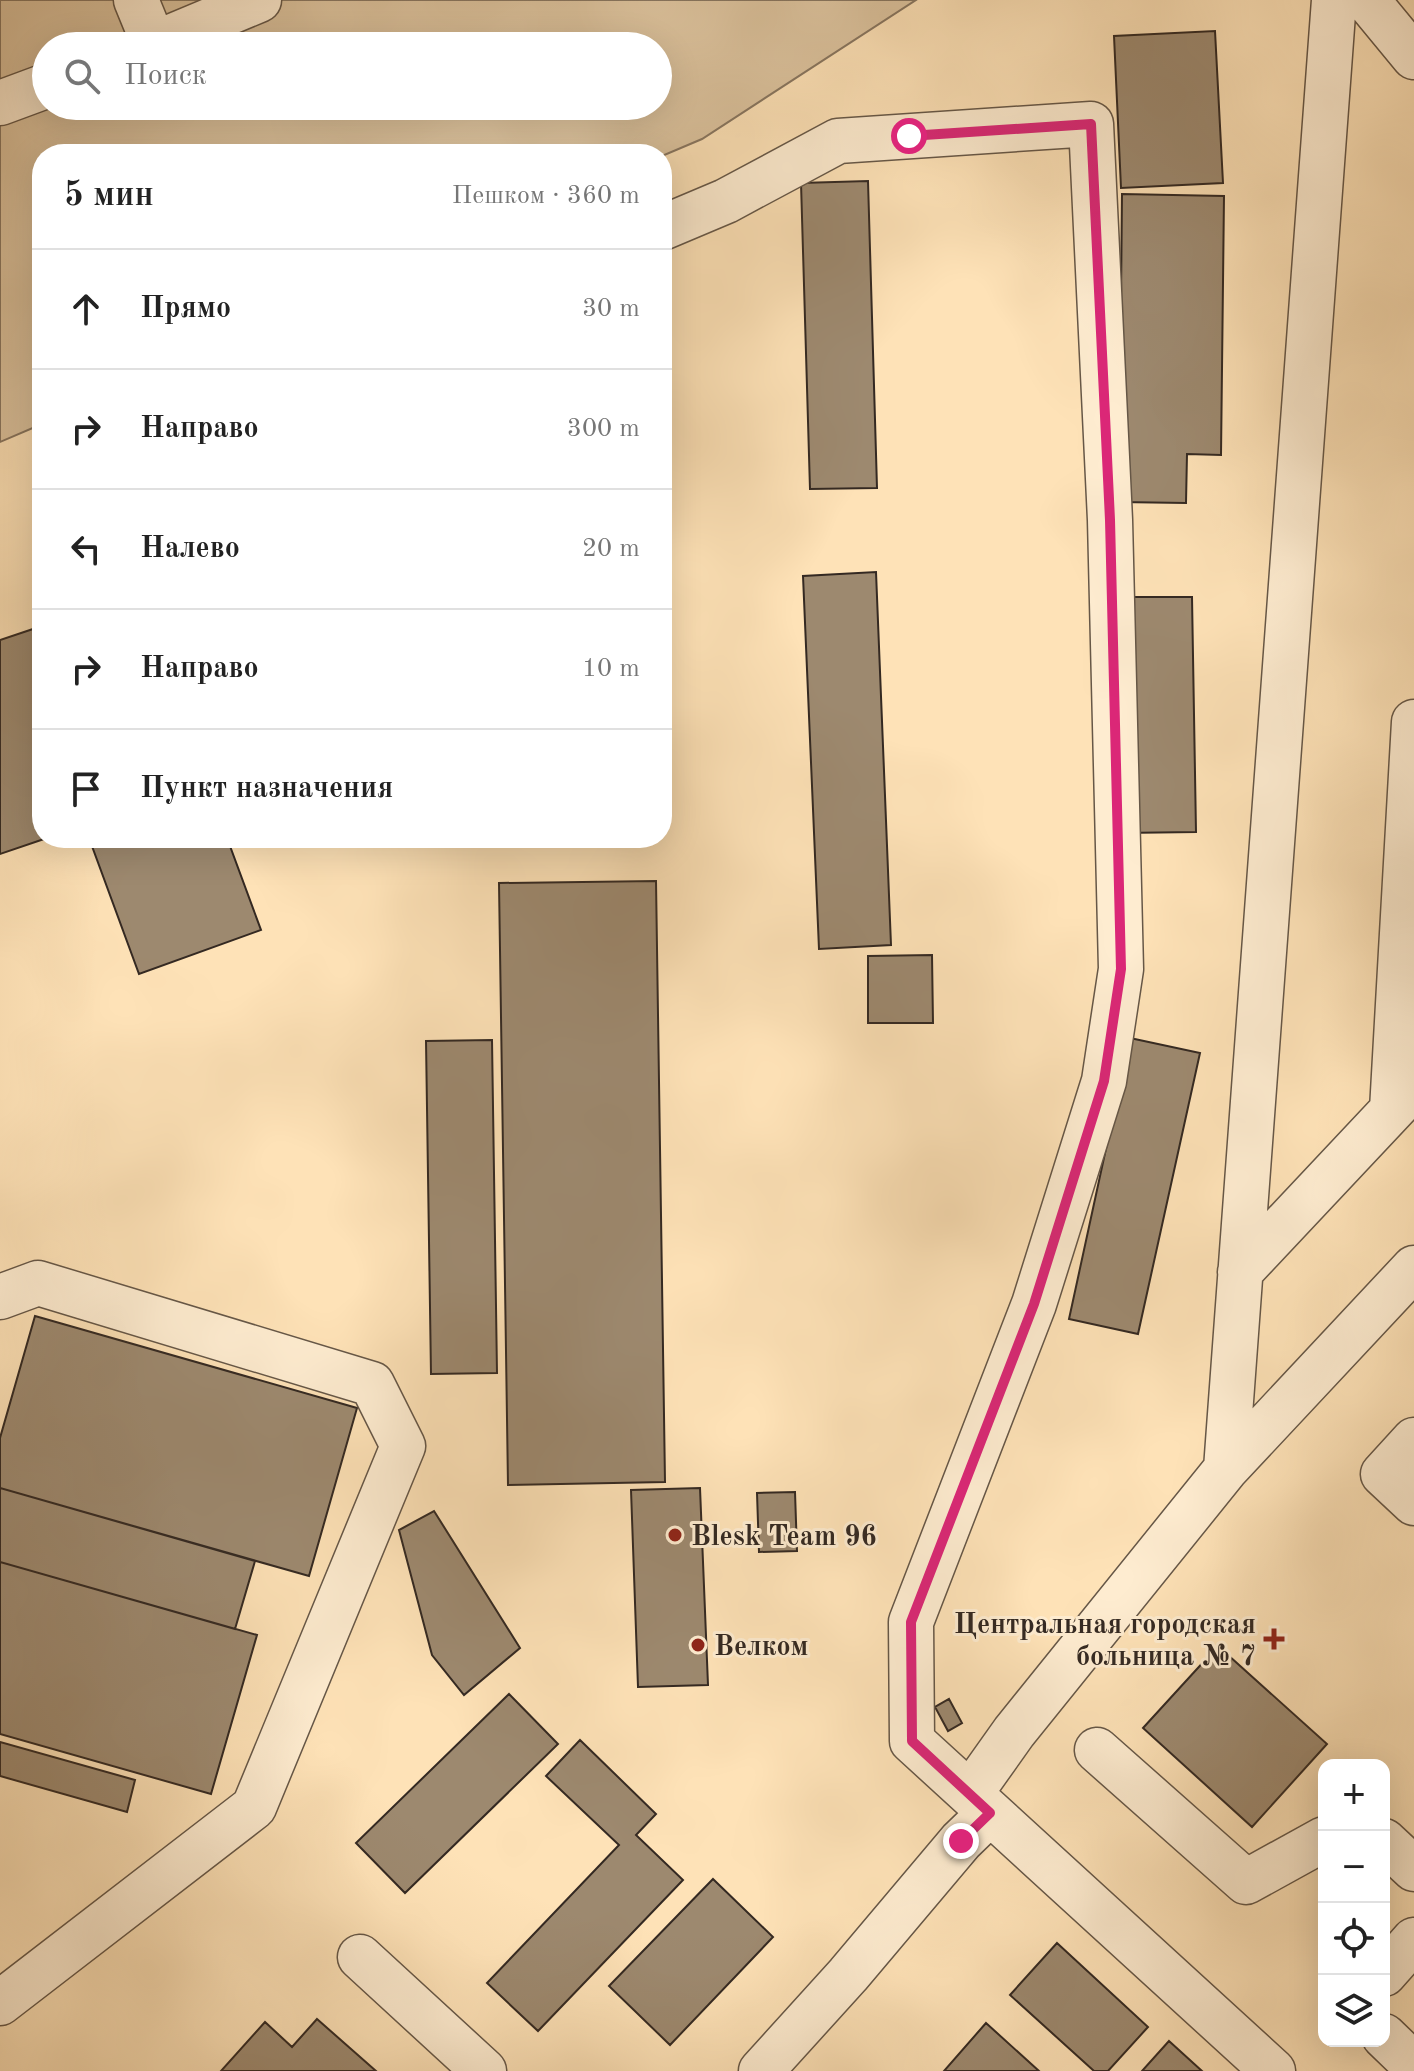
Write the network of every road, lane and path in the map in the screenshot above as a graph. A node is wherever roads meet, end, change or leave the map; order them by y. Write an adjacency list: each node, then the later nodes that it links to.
1 (136, 0): 5 (lane)
2 (259, 0): 6 (lane)
3 (1334, 0): 14 (lane)
4 (1367, 0): 7 (lane)
5 (147, 32)
6 (183, 32)
7 (1414, 57)
8 (32, 91): 9 (lane)
9 (0, 103)
10 (672, 224): 20 (lane)
11 (1414, 722): 12 (lane)
12 (1403, 1099): 14 (lane)
13 (1414, 1268): 17 (lane)
14 (1240, 1272): 17 (lane)
15 (0, 1297): 27 (lane)
16 (1414, 1440): 18 (lane)
17 (1226, 1469): 20 (lane)
18 (1414, 1503)
19 (1097, 1750): 21 (lane)
20 (980, 1804): 31 (lane); 32 (lane)
21 (1318, 1842)
22 (1390, 1847): 23 (lane)
23 (1414, 1869)
24 (1414, 1940): 26 (lane)
25 (360, 1957): 30 (lane)
26 (1390, 1967)
27 (0, 2003)
28 (1390, 2042): 29 (lane)
29 (1414, 2065)
30 (484, 2071)
31 (761, 2071)
32 (1273, 2071)

